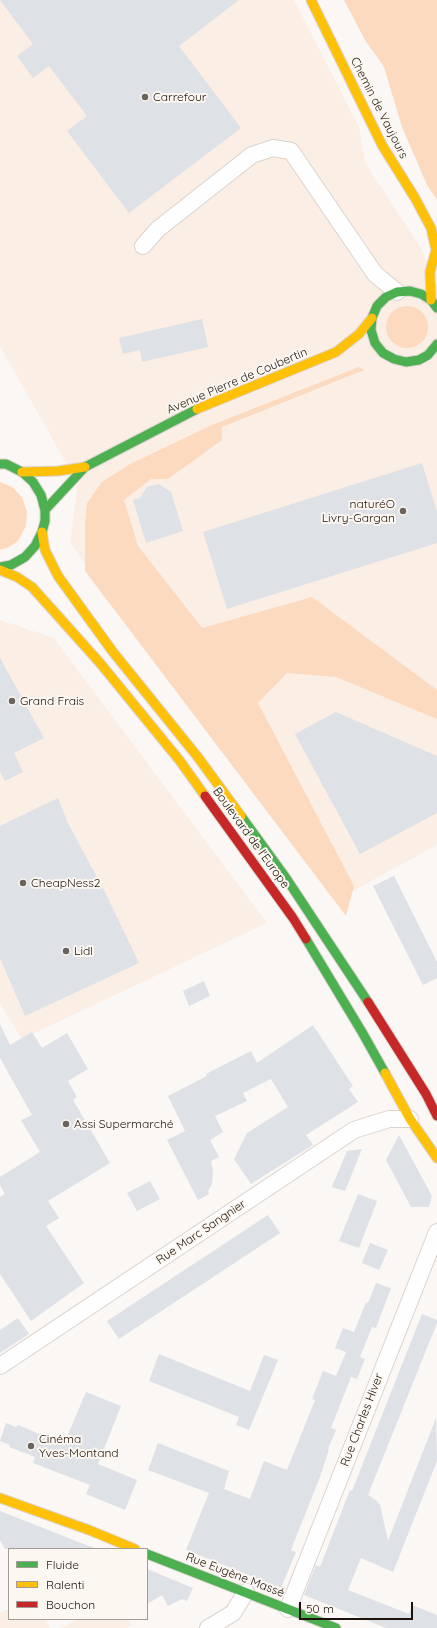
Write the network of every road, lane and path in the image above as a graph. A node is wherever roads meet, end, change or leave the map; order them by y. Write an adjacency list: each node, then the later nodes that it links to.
1 (311, 0): 3 (main road, Chemin de Vaujours)
2 (143, 246): 4 (street)
3 (430, 272): 4 (main road, Chemin de Vaujours); 5 (main road, Chemin de Vaujours)
4 (404, 291): 5 (main road); 6 (main road, Chemin de Vaujours)
5 (434, 304)
6 (372, 318): 10 (main road, Avenue Pierre de Coubertin); 11 (main road)
7 (437, 344): 13 (main road)
8 (351, 351): 10 (main road, Avenue Pierre de Coubertin)
9 (371, 351): 11 (main road)
10 (336, 352): 15 (main road, Avenue Pierre de Coubertin)
11 (383, 353): 13 (main road)
12 (437, 359): 13 (main road)
13 (418, 360)
14 (0, 464): 16 (main road)
15 (85, 467): 16 (main road, Avenue Pierre de Coubertin); 17 (main road, Avenue Pierre de Coubertin)
16 (22, 472): 17 (main road)
17 (45, 510): 18 (main road)
18 (42, 532): 19 (main road); 21 (main road, Boulevard de l'Europe)
19 (0, 568): 20 (main road, Boulevard de l'Europe)
20 (320, 961): 21 (main road, Boulevard de l'Europe); 21 (main road)
21 (427, 1117): 22 (main road, Boulevard de l'Europe); 24 (street, Rue Marc Sangnier)
22 (437, 1158)
23 (437, 1232): 29 (street, Rue Charles Hiver)
24 (0, 1366)
25 (0, 1498): 26 (main road)
26 (133, 1548)
27 (148, 1554): 28 (main road, Rue Eugène Massé)
28 (246, 1592): 29 (main road, Rue Eugène Massé); 30 (street)
29 (288, 1609): 31 (main road, Rue Eugène Massé)
30 (208, 1628)
31 (336, 1628)

